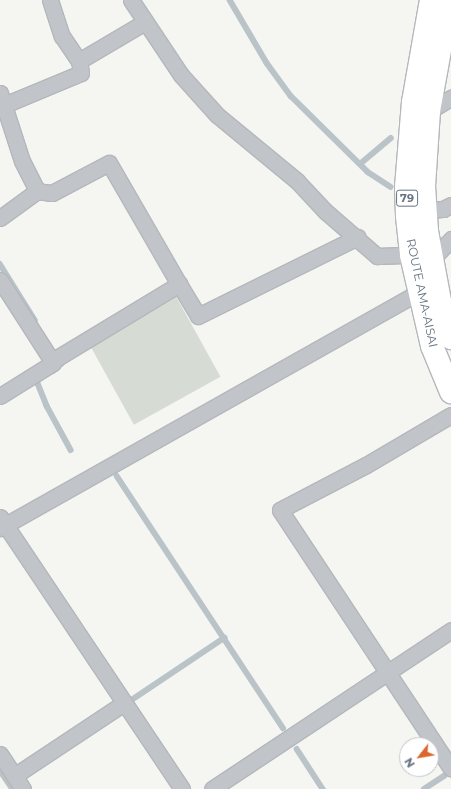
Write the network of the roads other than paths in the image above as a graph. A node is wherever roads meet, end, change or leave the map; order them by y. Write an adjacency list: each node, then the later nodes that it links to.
1 (50, 0): 6 (street)
2 (130, 0): 5 (street)
3 (431, 0): 16 (main road, ROUTE AMA-AISAI / 79)
4 (449, 0): 9 (main road, ROUTE AMA-AISAI / 79)
5 (145, 22): 6 (street); 14 (street)
6 (79, 61): 8 (street)
7 (451, 98): 9 (street)
8 (2, 99): 10 (street)
9 (430, 111): 12 (main road, ROUTE AMA-AISAI / 79)
10 (38, 192): 13 (street); 18 (street)
11 (451, 204): 12 (street)
12 (426, 210): 16 (main road, ROUTE AMA-AISAI / 79)
13 (0, 218)
14 (358, 237): 16 (street); 18 (street)
15 (451, 239): 16 (street)
16 (422, 257): 19 (main road, ROUTE AMA-AISAI / 79); 20 (main road, ROUTE AMA-AISAI / 79)
17 (0, 280): 21 (street)
18 (179, 284): 21 (street)
19 (419, 292): 22 (main road, ROUTE AMA-AISAI / 79); 25 (street)
20 (451, 338)
21 (52, 361): 23 (street)
22 (451, 392)
23 (0, 396)
24 (451, 415): 27 (street)
25 (2, 523): 28 (street)
26 (451, 630): 27 (street)
27 (387, 673): 30 (street); 34 (street)
28 (124, 703): 31 (street); 33 (street)
29 (0, 754): 31 (street)
30 (451, 768)
31 (14, 776): 32 (street)
32 (23, 789)
33 (182, 789)
34 (212, 789)

